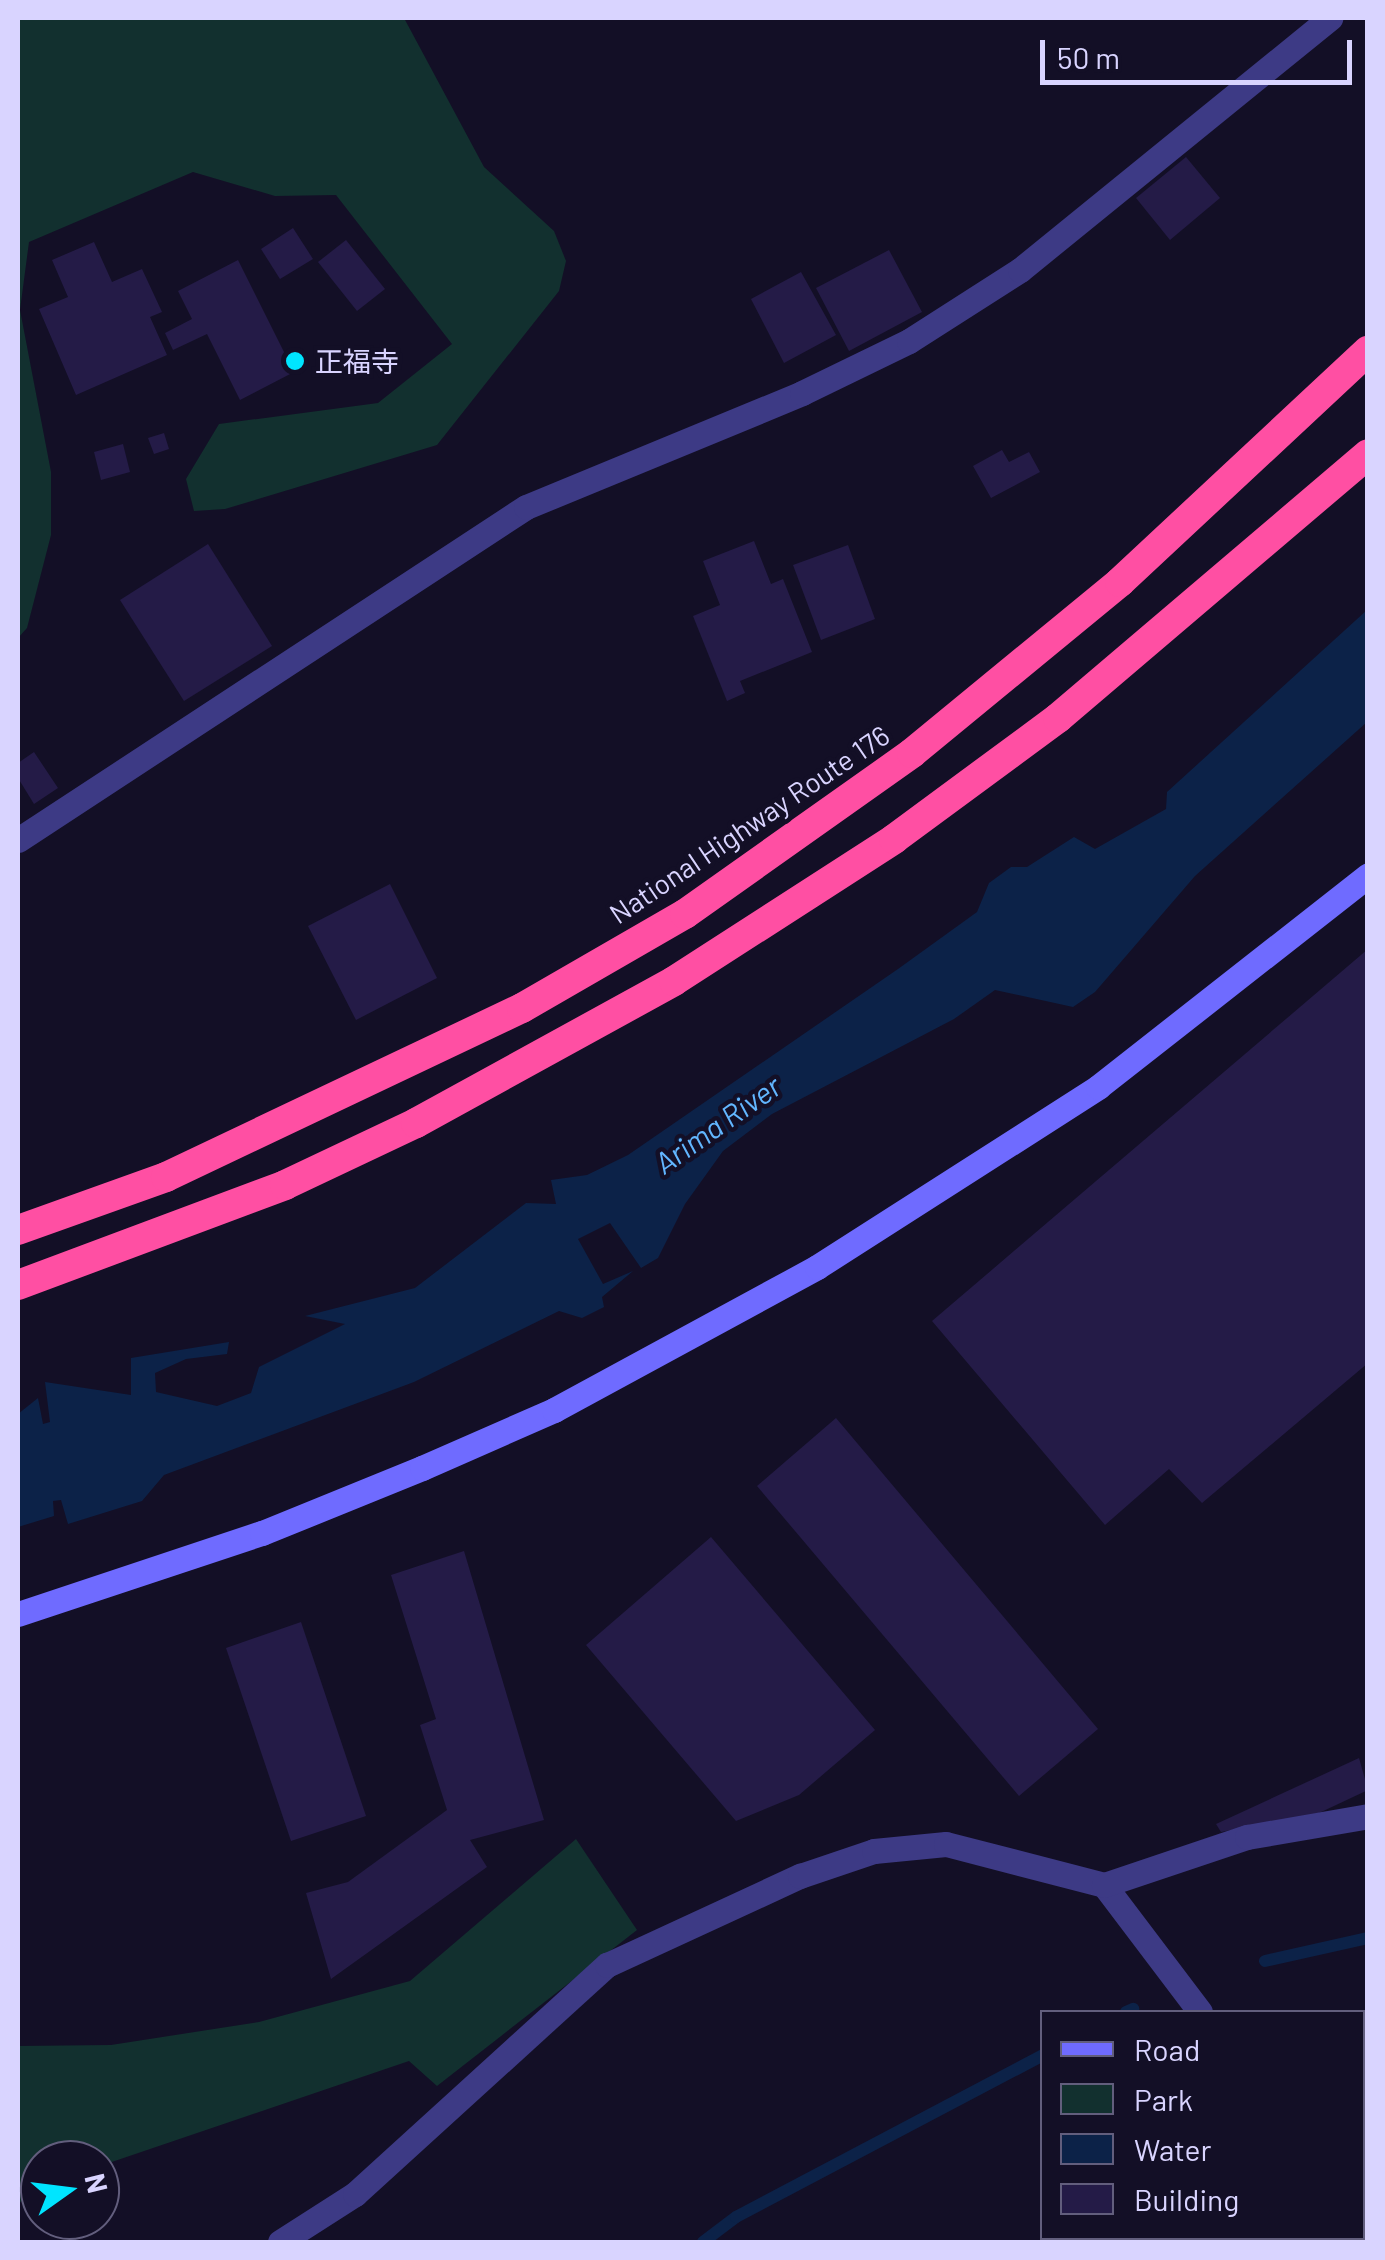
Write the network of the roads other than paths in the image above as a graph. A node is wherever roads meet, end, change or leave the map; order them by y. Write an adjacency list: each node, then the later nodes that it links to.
1 (1330, 18): 4 (street)
2 (1368, 351): 6 (highway, National Highway Route 176)
3 (1368, 454): 7 (highway)
4 (18, 840)
5 (1368, 875): 8 (street)
6 (18, 1230)
7 (18, 1285)
8 (18, 1614)
9 (1368, 1816): 10 (street)
10 (1104, 1886): 11 (street); 12 (street)
11 (1198, 2010)
12 (280, 2242)

